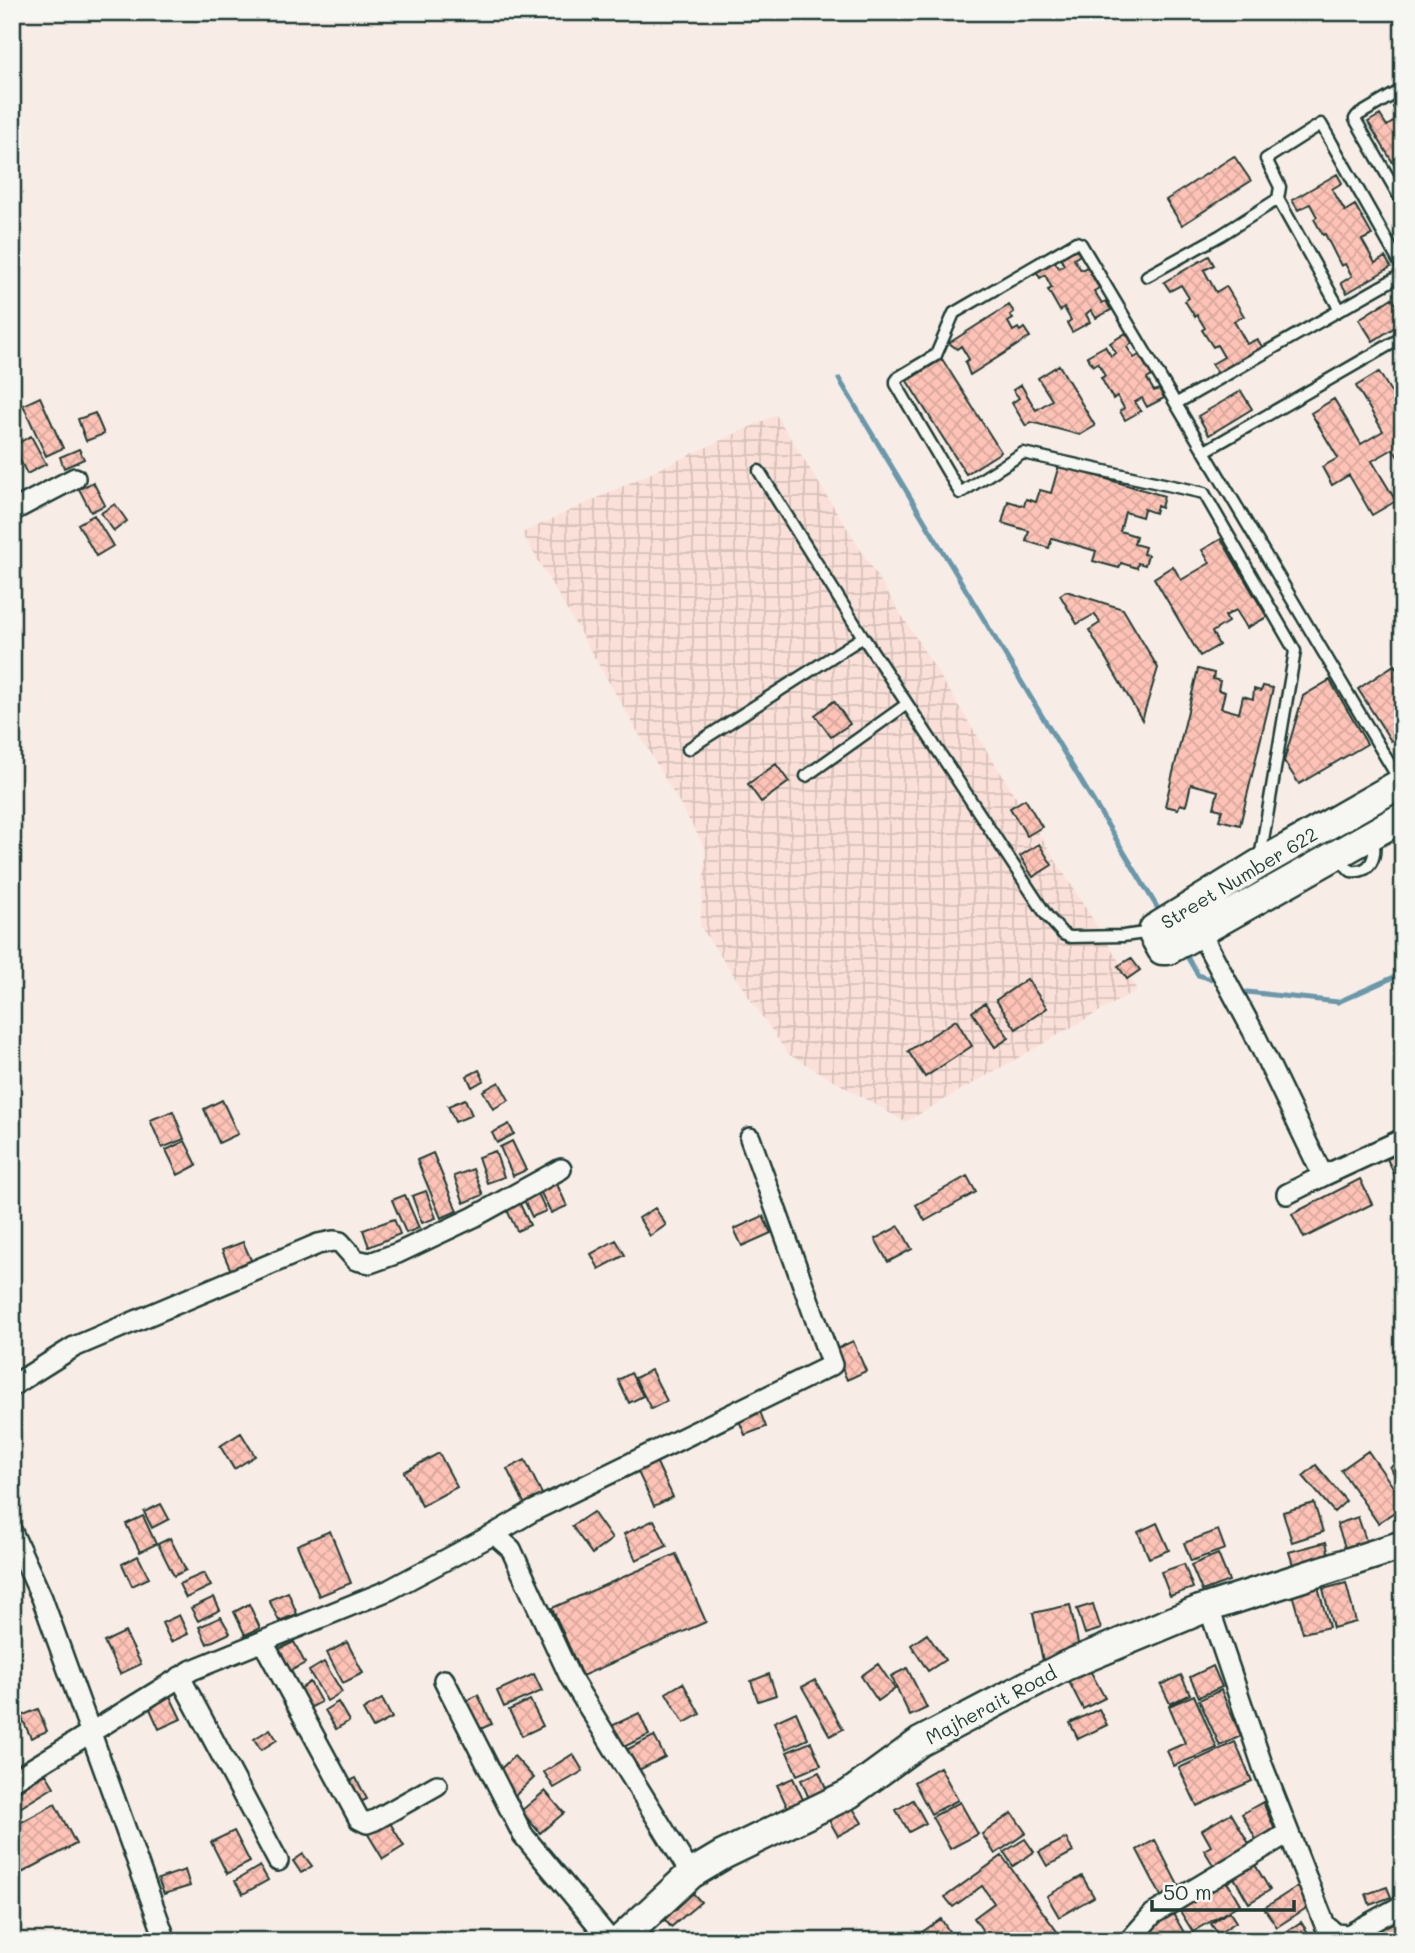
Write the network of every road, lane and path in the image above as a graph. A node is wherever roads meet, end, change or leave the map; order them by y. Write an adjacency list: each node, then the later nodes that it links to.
1 (1403, 89): 3 (lane)
2 (1278, 199): 4 (lane); 6 (lane); 7 (lane)
3 (1403, 203)
4 (1403, 269)
5 (1403, 274): 7 (lane)
6 (1147, 276)
7 (1340, 310): 9 (lane)
8 (1403, 337): 10 (lane)
9 (1177, 403): 10 (lane); 22 (lane)
10 (1205, 451): 18 (lane)
11 (759, 471): 14 (lane)
12 (75, 478): 13 (street)
13 (12, 511)
14 (863, 637): 15 (lane); 16 (lane)
15 (907, 704): 17 (lane); 23 (lane)
16 (688, 749)
17 (806, 776)
18 (1402, 783): 20 (street, Street Number 622)
19 (1403, 817): 21 (street, Street Number 622)
20 (1332, 822): 21 (street); 22 (street, Street Number 622)
21 (1342, 852): 24 (street, Street Number 622)
22 (1259, 864): 23 (street, Street Number 622)
23 (1152, 932): 24 (street, Street Number 622)
24 (1200, 932): 28 (street)
25 (750, 1138): 32 (street)
26 (1403, 1139): 28 (street)
27 (561, 1169): 30 (street)
28 (1323, 1176): 29 (street)
29 (1287, 1194)
30 (12, 1386)
31 (12, 1531): 34 (street)
32 (494, 1534): 36 (street); 44 (street)
33 (1403, 1545): 35 (street, Majherait Road)
34 (18, 1557): 39 (street)
35 (1209, 1608): 42 (street); 44 (street, Majherait Road)
36 (263, 1642): 37 (street); 41 (street)
37 (180, 1677): 39 (street); 43 (street)
38 (444, 1680): 47 (street)
39 (90, 1731): 40 (street); 46 (street)
40 (12, 1781)
41 (437, 1785)
42 (1288, 1833): 45 (street); 49 (street)
43 (278, 1861)
44 (691, 1874): 48 (street, Majherait Road)
45 (1403, 1905)
46 (166, 1941)
47 (611, 1941)
48 (619, 1941)
49 (1129, 1941)

